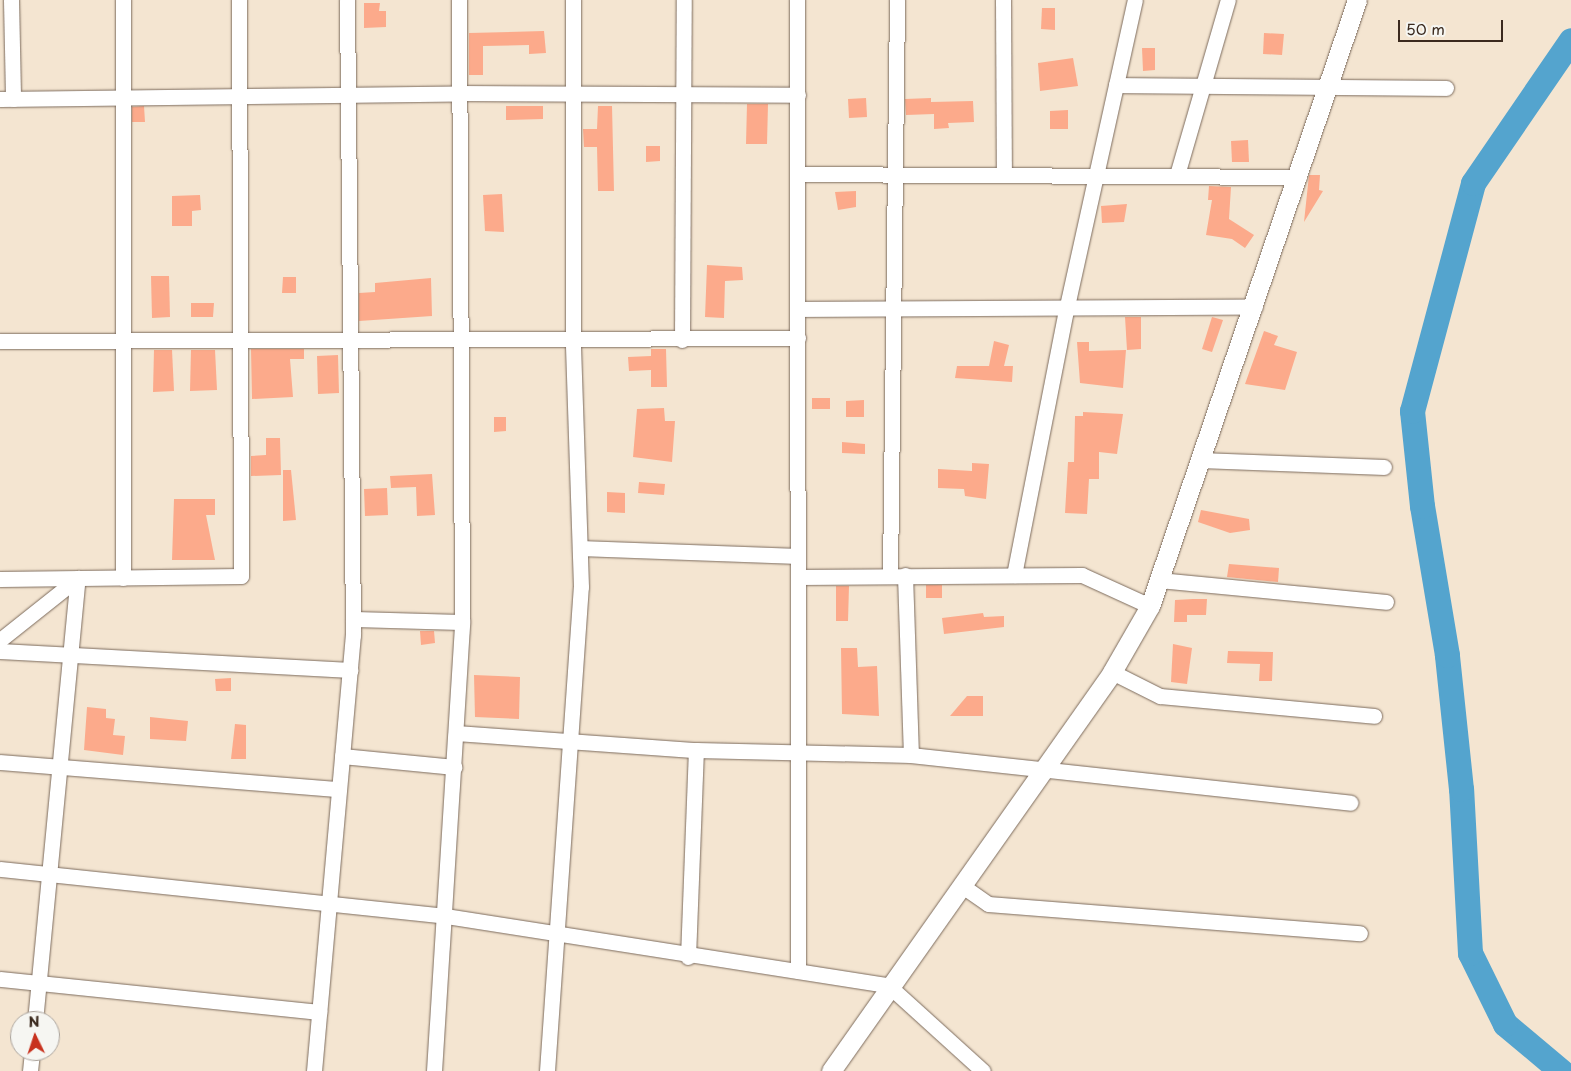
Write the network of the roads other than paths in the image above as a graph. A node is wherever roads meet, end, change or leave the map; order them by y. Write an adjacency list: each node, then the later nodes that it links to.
1 (11, 0): 25 (street)
2 (123, 0): 24 (street)
3 (239, 0): 23 (street)
4 (347, 0): 20 (street)
5 (460, 0): 18 (street)
6 (573, 0): 19 (street)
7 (684, 0): 21 (street)
8 (797, 0): 22 (street)
9 (897, 0): 26 (street)
10 (1003, 0): 28 (street)
11 (1135, 0): 14 (street)
12 (1228, 0): 15 (street)
13 (1357, 0): 16 (street)
14 (1116, 85): 15 (street); 29 (street)
15 (1203, 86): 16 (street); 30 (street)
16 (1329, 87): 17 (street); 31 (street)
17 (1446, 88)
18 (459, 93): 19 (street); 20 (street); 42 (street)
19 (573, 93): 21 (street); 43 (street)
20 (347, 94): 23 (street); 41 (street)
21 (684, 94): 22 (street); 37 (street)
22 (798, 95): 27 (street)
23 (239, 96): 24 (street); 40 (street)
24 (123, 98): 25 (street); 39 (street)
25 (6, 99)
26 (893, 173): 27 (street); 28 (street); 34 (street)
27 (798, 174): 35 (street)
28 (1004, 174): 29 (street)
29 (1097, 174): 30 (street); 32 (street)
30 (1178, 175): 31 (street)
31 (1299, 177): 33 (street)
32 (1067, 306): 33 (street); 34 (street); 49 (street)
33 (1255, 307): 44 (street)
34 (893, 308): 35 (street); 48 (street)
35 (798, 309): 36 (street)
36 (798, 338): 37 (street); 47 (street)
37 (682, 340): 43 (street)
38 (0, 341): 39 (street)
39 (123, 341): 40 (street); 52 (street)
40 (239, 341): 41 (street); 52 (street)
41 (348, 341): 42 (street); 57 (street)
42 (459, 341): 43 (street); 58 (street)
43 (574, 341): 46 (street)
44 (1201, 460): 45 (street); 54 (street)
45 (1384, 467)
46 (580, 548): 47 (street); 66 (street)
47 (798, 556): 50 (street)
48 (898, 575): 49 (street); 50 (street); 69 (street)
49 (1014, 575): 56 (street)
50 (798, 577): 68 (street)
51 (78, 578): 52 (street); 53 (street); 59 (street); 61 (street)
52 (123, 578)
53 (0, 579)
54 (1159, 580): 55 (street); 56 (street)
55 (1386, 602)
56 (1150, 606): 63 (street)
57 (352, 619): 58 (street); 62 (street)
58 (462, 622): 65 (street)
59 (0, 640)
60 (0, 651): 61 (street)
61 (71, 655): 62 (street); 72 (street)
62 (350, 670): 70 (street)
63 (1112, 672): 64 (street); 74 (street)
64 (1374, 716)
65 (456, 733): 66 (street); 73 (street)
66 (571, 740): 67 (street); 83 (street)
67 (696, 750): 68 (street); 84 (street)
68 (798, 752): 69 (street); 85 (street)
69 (912, 755): 74 (street)
70 (342, 756): 73 (street); 75 (street)
71 (0, 762): 72 (street)
72 (60, 766): 75 (street); 78 (street)
73 (454, 767): 81 (street)
74 (1045, 768): 76 (street); 79 (street)
75 (338, 789): 80 (street)
76 (1350, 803)
77 (0, 869): 78 (street)
78 (50, 875): 80 (street); 87 (street)
79 (961, 884): 82 (street); 88 (street)
80 (328, 903): 81 (street); 90 (street)
81 (446, 916): 83 (street); 92 (street)
82 (1360, 934)
83 (557, 936): 84 (street); 93 (street)
84 (688, 957): 85 (street)
85 (798, 971): 88 (street)
86 (0, 979): 87 (street)
87 (39, 983): 89 (street); 90 (street)
88 (888, 985): 94 (street); 95 (street)
89 (36, 1011)
90 (319, 1012): 91 (street)
91 (314, 1071)
92 (434, 1071)
93 (547, 1071)
94 (831, 1071)
95 (983, 1071)

